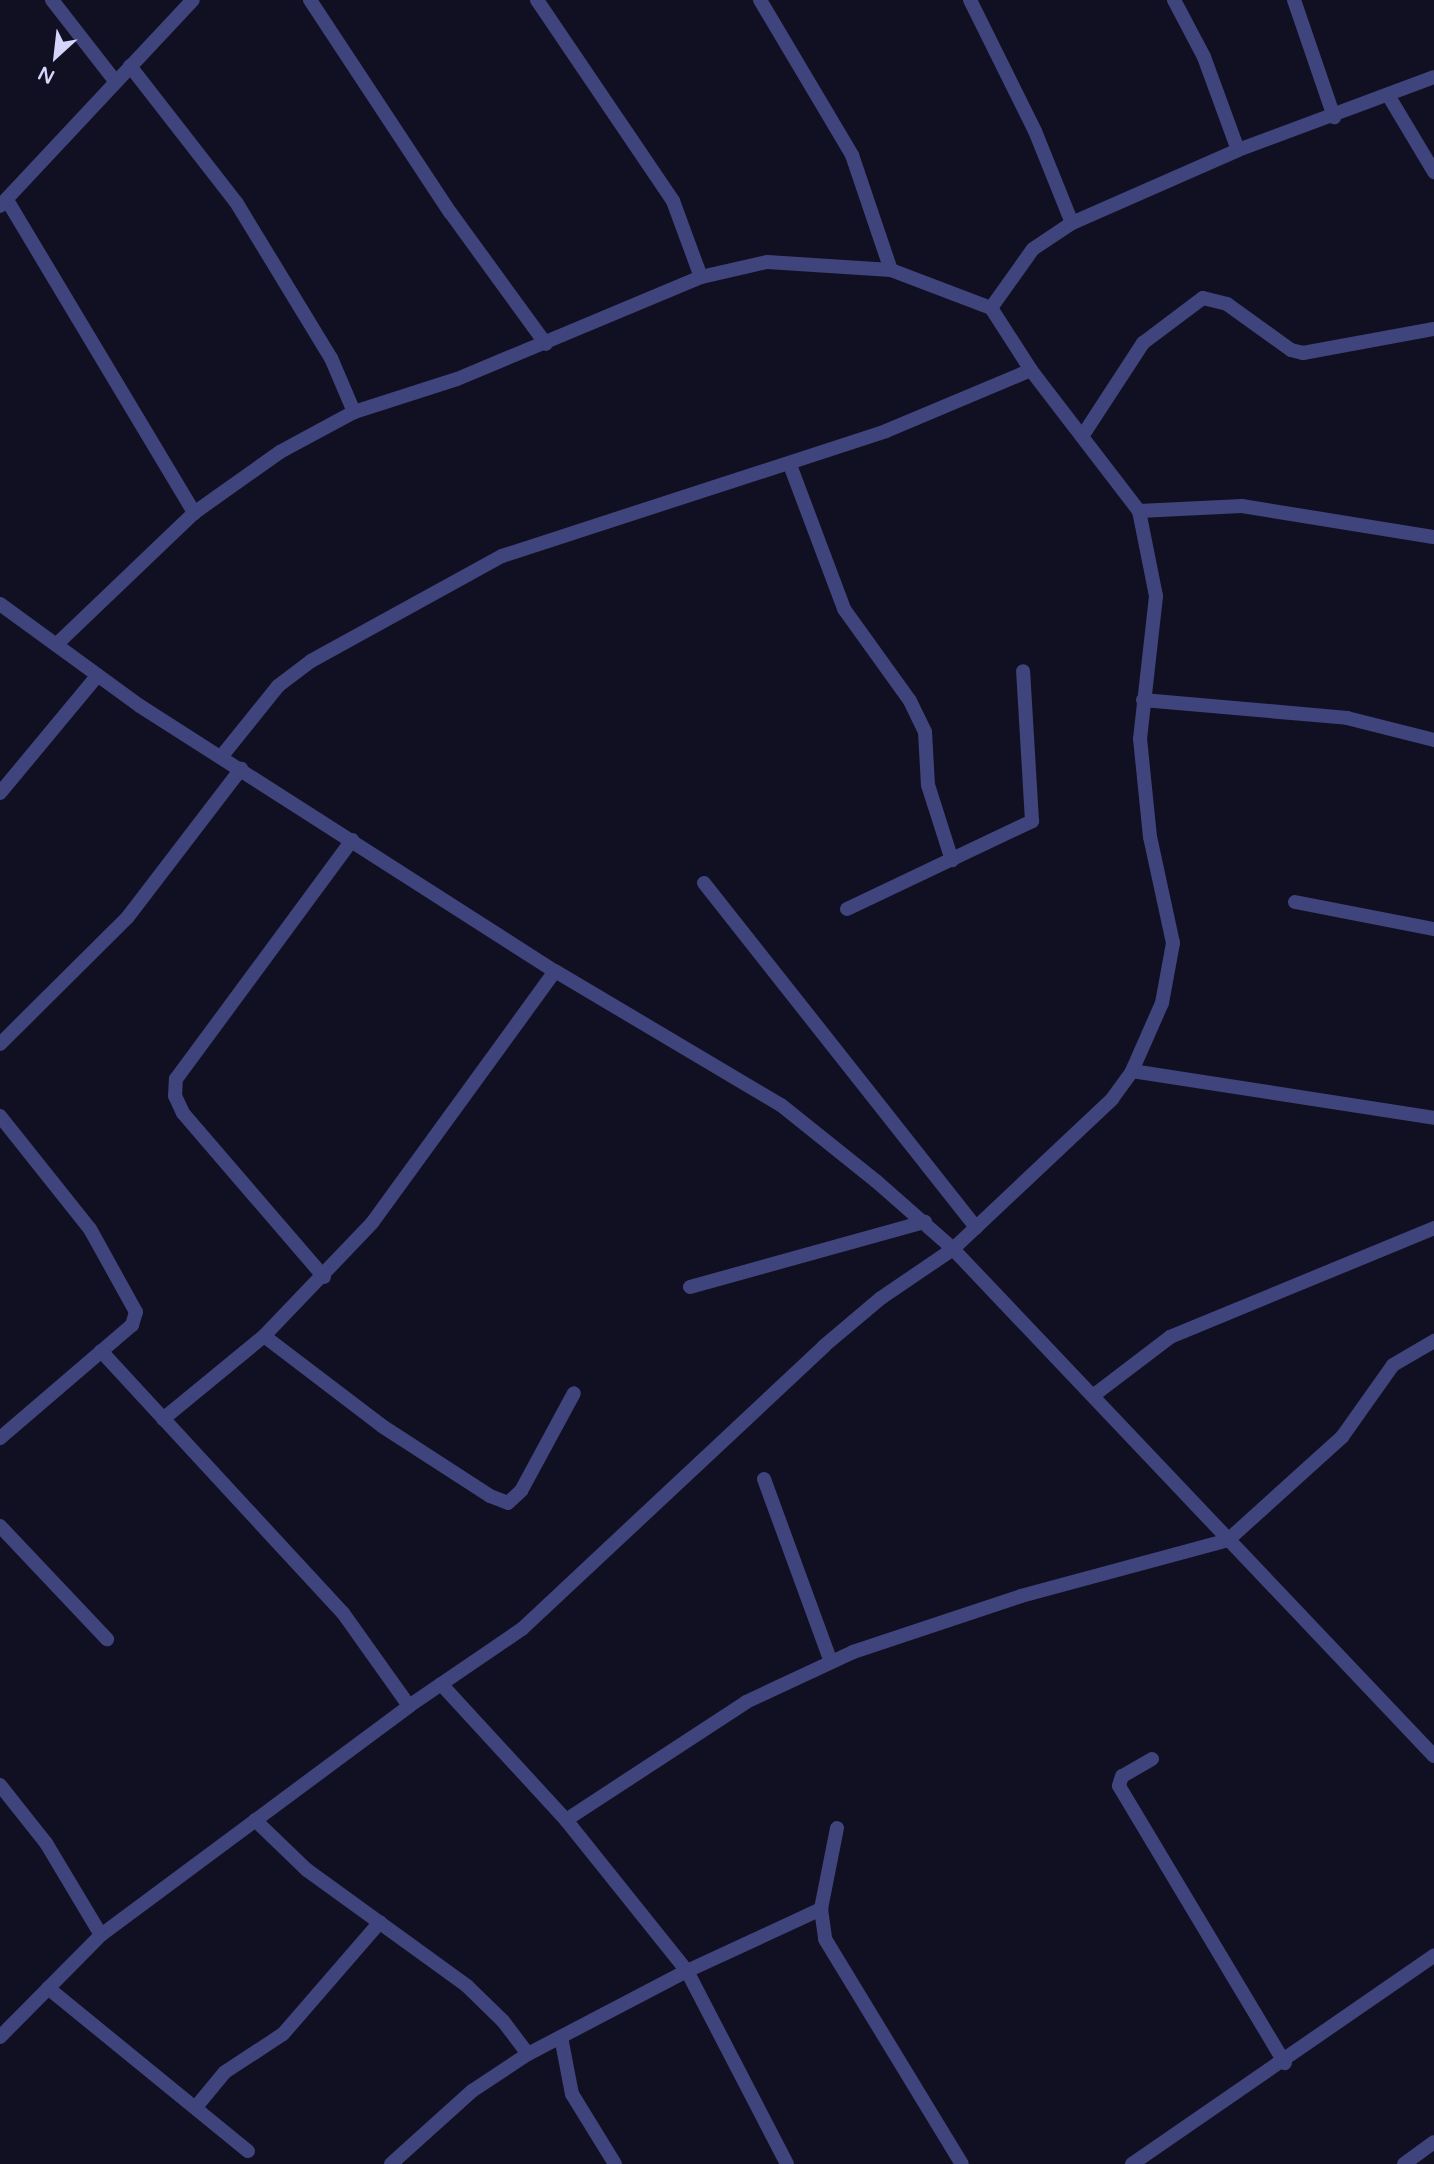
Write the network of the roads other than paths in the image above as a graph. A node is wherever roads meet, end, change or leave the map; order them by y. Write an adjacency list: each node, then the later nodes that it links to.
1 (52, 0): 11 (street)
2 (193, 0): 9 (street)
3 (310, 0): 22 (street)
4 (537, 0): 19 (street)
5 (760, 0): 18 (street)
6 (970, 0): 17 (street)
7 (1174, 0): 14 (street)
8 (1294, 0): 13 (street)
9 (130, 66): 11 (street); 24 (street)
10 (1434, 77): 12 (street)
11 (115, 81): 16 (street)
12 (1388, 95): 13 (street); 15 (street)
13 (1334, 117): 14 (street)
14 (1238, 150): 17 (street)
15 (1434, 172)
16 (3, 203): 28 (street)
17 (1072, 223): 20 (street)
18 (891, 270): 19 (street); 20 (street)
19 (701, 277): 22 (street)
20 (991, 308): 23 (street)
21 (1434, 329): 25 (street)
22 (546, 344): 24 (street)
23 (1031, 370): 25 (street); 26 (street)
24 (354, 412): 28 (street)
25 (1083, 435): 27 (street)
26 (790, 465): 36 (street); 40 (street)
27 (1139, 511): 29 (street); 34 (street)
28 (194, 513): 31 (street)
29 (1434, 537)
30 (0, 604): 31 (street)
31 (57, 644): 33 (street)
32 (1023, 671): 40 (street)
33 (98, 675): 36 (street); 38 (street)
34 (1143, 699): 35 (street); 47 (street)
35 (1434, 740)
36 (221, 757): 37 (street)
37 (241, 769): 39 (street); 46 (street)
38 (0, 793)
39 (352, 840): 45 (street); 54 (street)
40 (952, 860): 43 (street)
41 (704, 883): 51 (street)
42 (1295, 902): 44 (street)
43 (847, 909)
44 (1434, 929)
45 (555, 971): 50 (street); 54 (street)
46 (0, 1044)
47 (1132, 1071): 49 (street); 51 (street)
48 (0, 1116): 58 (street)
49 (1434, 1118)
50 (925, 1222): 53 (street); 55 (street)
51 (976, 1227): 53 (street)
52 (1434, 1228): 60 (street)
53 (953, 1249): 60 (street); 68 (street)
54 (324, 1277): 56 (street)
55 (690, 1287)
56 (264, 1336): 59 (street); 61 (street)
57 (1434, 1341): 65 (street)
58 (101, 1351): 61 (street); 62 (street)
59 (574, 1393)
60 (1094, 1395): 65 (street)
61 (163, 1419): 69 (street)
62 (0, 1437)
63 (764, 1479): 67 (street)
64 (0, 1526): 66 (street)
65 (1228, 1540): 67 (street); 70 (street)
66 (107, 1639)
67 (831, 1662): 74 (street)
68 (441, 1684): 69 (street); 74 (street)
69 (409, 1706): 73 (street)
70 (1434, 1756)
71 (1152, 1759): 85 (street)
72 (0, 1784): 78 (street)
73 (254, 1820): 77 (street); 78 (street)
74 (566, 1820): 80 (street)
75 (837, 1828): 76 (street)
76 (821, 1909): 80 (street); 92 (street)
77 (380, 1922): 84 (street); 86 (street)
78 (101, 1935): 81 (street)
79 (1434, 1956): 85 (street)
80 (687, 1971): 83 (street); 91 (street)
81 (48, 1988): 82 (street); 86 (street)
82 (1, 2034)
83 (561, 2037): 84 (street); 90 (street)
84 (528, 2054): 89 (street)
85 (1284, 2063): 93 (street)
86 (196, 2107): 88 (street)
87 (1434, 2142): 94 (street)
88 (248, 2151)
89 (391, 2164)
90 (615, 2164)
91 (787, 2164)
92 (961, 2164)
93 (1132, 2164)
94 (1404, 2164)

